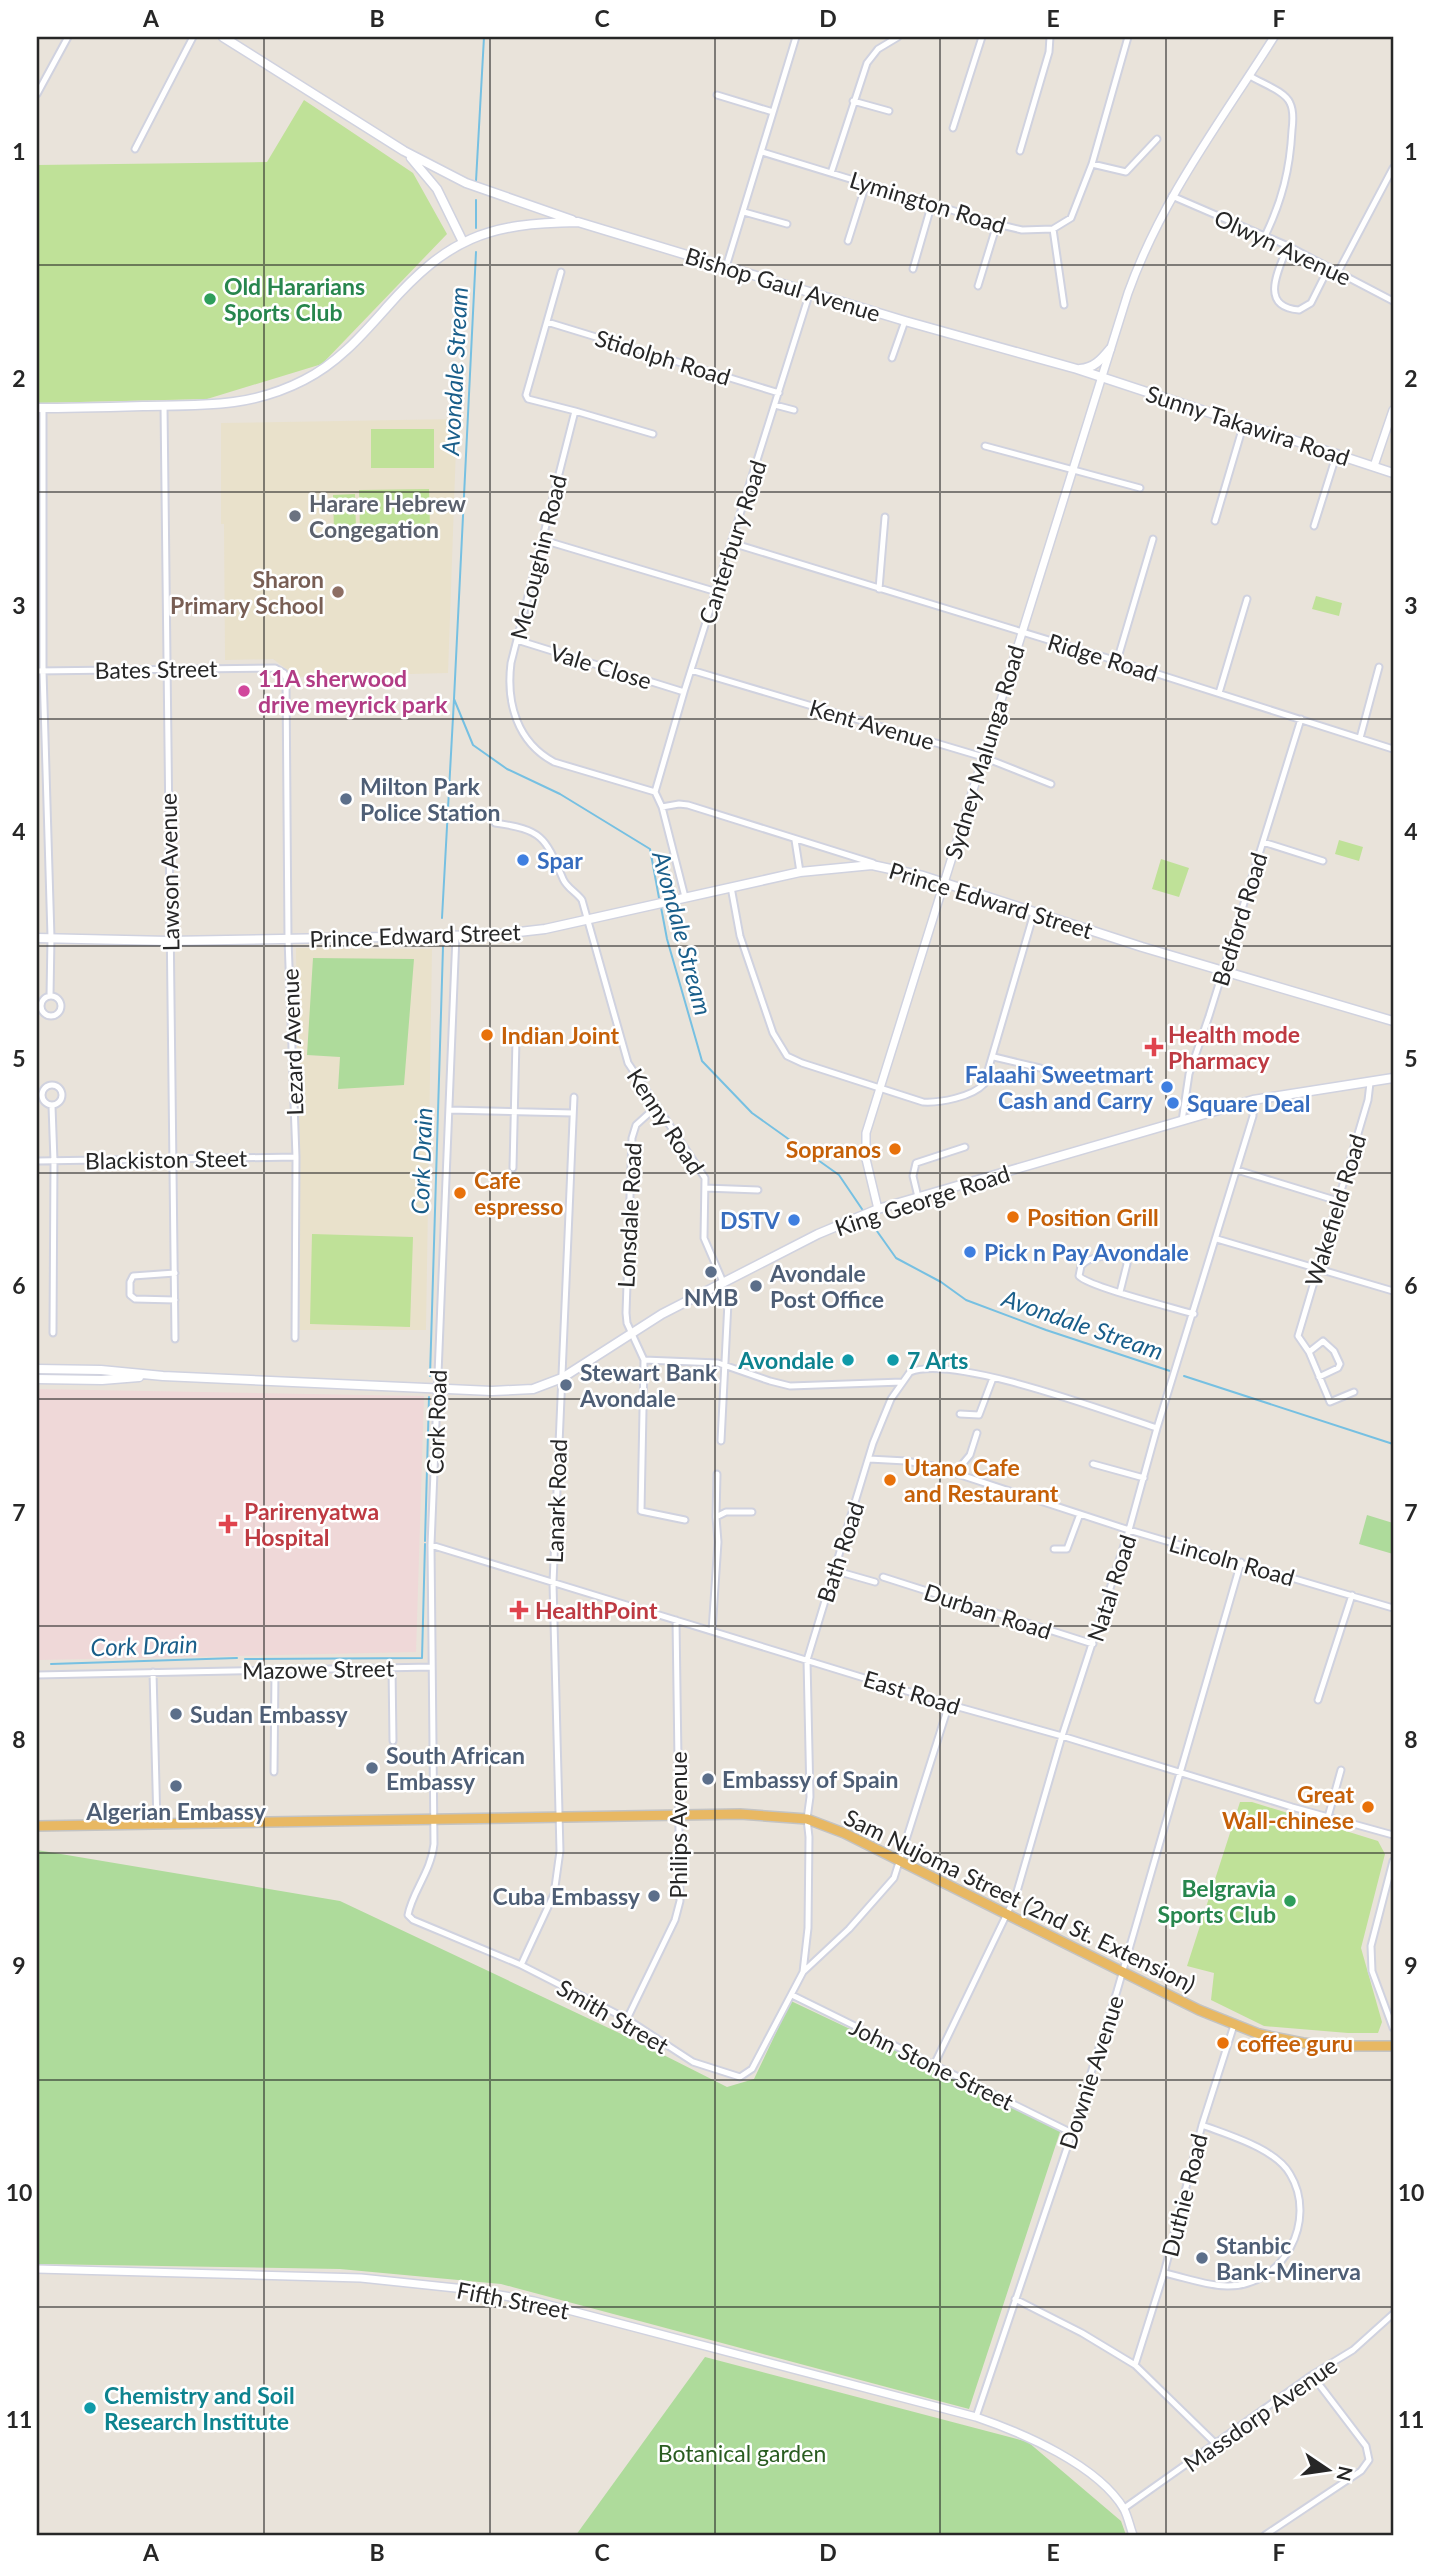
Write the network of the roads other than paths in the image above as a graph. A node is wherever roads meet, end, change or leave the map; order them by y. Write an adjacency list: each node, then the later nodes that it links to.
1 (68, 37): 12 (street)
2 (193, 37): 19 (street)
3 (223, 37): 10 (main road)
4 (796, 37): 16 (street)
5 (898, 37): 14 (street)
6 (982, 37): 17 (street)
7 (1050, 37): 21 (street)
8 (1129, 37): 23 (street)
9 (1274, 37): 11 (street, Sydney Malunga Road)
10 (237, 40): 20 (main road)
11 (1250, 76): 27 (street, Sydney Malunga Road); 34 (street)
12 (37, 94)
13 (718, 94): 16 (street)
14 (853, 101): 15 (street); 25 (street)
15 (889, 111)
16 (773, 113): 22 (street)
17 (953, 128)
18 (1157, 139): 23 (street)
19 (135, 149)
20 (404, 151): 30 (main road); 35 (main road)
21 (1020, 151)
22 (762, 152): 25 (street, Lymington Road); 29 (street)
23 (1091, 164): 33 (street)
24 (1393, 167): 42 (street)
25 (831, 173): 26 (street, Lymington Road)
26 (866, 184): 28 (street, Lymington Road); 36 (street)
27 (1171, 196): 34 (street, Olwyn Avenue); 49 (street, Sydney Malunga Road)
28 (932, 203): 32 (street, Lymington Road); 40 (street)
29 (744, 212): 31 (street); 38 (street)
30 (578, 222): 35 (main road, Bishop Gaul Avenue); 38 (main road, Bishop Gaul Avenue)
31 (787, 224)
32 (997, 224): 33 (street, Lymington Road); 43 (street)
33 (1053, 229): 46 (street)
34 (1265, 236): 37 (street, Olwyn Avenue)
35 (463, 242): 55 (main road, Bishop Gaul Avenue)
36 (848, 242)
37 (1288, 246): 39 (street, Olwyn Avenue); 39 (street)
38 (726, 267): 44 (main road, Bishop Gaul Avenue)
39 (1328, 267): 42 (street, Olwyn Avenue)
40 (913, 269)
41 (561, 272): 48 (street)
42 (1338, 272): 45 (street, Olwyn Avenue)
43 (978, 286)
44 (810, 292): 47 (main road, Bishop Gaul Avenue); 53 (street, Canterbury Road)
45 (1393, 301)
46 (1064, 305)
47 (905, 321): 50 (street); 51 (main road, Bishop Gaul Avenue)
48 (547, 322): 53 (street, Stidolph Road); 59 (street)
49 (1110, 349): 51 (main road); 52 (street, Sydney Malunga Road)
50 (892, 358)
51 (1077, 369): 52 (main road, Bishop Gaul Avenue)
52 (1102, 377): 60 (main road, Sunny Takawira Road); 65 (street, Sydney Malunga Road)
53 (779, 393): 54 (street, Canterbury Road)
54 (775, 405): 57 (street); 73 (street, Canterbury Road)
55 (164, 406): 56 (main road, Bishop Gaul Avenue); 82 (street, Lawson Avenue)
56 (40, 408): 84 (street)
57 (794, 410)
58 (1393, 410): 64 (street)
59 (575, 411): 61 (street); 72 (street, McLoughin Road)
60 (1244, 423): 63 (main road, Sunny Takawira Road); 69 (street)
61 (653, 434)
62 (985, 446): 65 (street)
63 (1337, 453): 64 (main road, Sunny Takawira Road); 70 (street)
64 (1374, 466): 66 (main road, Sunny Takawira Road)
65 (1073, 469): 67 (street); 77 (street, Sydney Malunga Road)
66 (1393, 473)
67 (1140, 488)
68 (884, 517): 74 (street)
69 (1215, 521)
70 (1314, 526)
71 (1153, 539): 79 (street)
72 (543, 540): 75 (street); 78 (street, McLoughin Road)
73 (732, 543): 74 (street, Ridge Road); 75 (street, Canterbury Road)
74 (879, 589): 77 (street, Ridge Road)
75 (717, 592): 83 (street, Canterbury Road)
76 (1247, 599): 86 (street)
77 (1022, 632): 79 (street, Ridge Road); 90 (street, Sydney Malunga Road)
78 (517, 640): 85 (street, Vale Close); 92 (street, McLoughin Road)
79 (1116, 661): 86 (street, Ridge Road)
80 (1379, 667): 88 (street)
81 (275, 668): 82 (street, Bates Street); 108 (street, Lezard Avenue)
82 (166, 669): 84 (street, Bates Street); 109 (street, Lawson Avenue)
83 (691, 670): 85 (street, Canterbury Road); 90 (street, Kent Avenue)
84 (40, 671): 106 (street)
85 (684, 692): 92 (street, Canterbury Road)
86 (1219, 692): 87 (street, Ridge Road)
87 (1301, 719): 88 (street, Ridge Road); 96 (street, Bedford Road)
88 (1360, 738): 89 (street, Ridge Road)
89 (1393, 749)
90 (983, 757): 91 (street, Kent Avenue); 100 (street, Sydney Malunga Road)
91 (1051, 784)
92 (655, 792): 93 (street)
93 (662, 807): 95 (street); 102 (street)
94 (495, 823): 104 (street, Kenny Road)
95 (794, 840): 98 (street); 99 (street)
96 (1263, 842): 97 (street); 110 (street, Bedford Road)
97 (1323, 861)
98 (889, 867): 99 (main road, Prince Edward Street); 100 (main road, Prince Edward Street)
99 (800, 872): 101 (main road, Prince Edward Street)
100 (943, 882): 103 (main road, Prince Edward Street); 118 (street, Sydney Malunga Road)
101 (731, 887): 102 (main road, Prince Edward Street); 118 (street)
102 (685, 897): 104 (main road, Prince Edward Street)
103 (1034, 913): 110 (main road, Prince Edward Street); 114 (street)
104 (587, 919): 105 (main road, Prince Edward Street); 122 (street, Kenny Road)
105 (456, 935): 108 (main road, Prince Edward Street); 123 (street, Cork Road)
106 (51, 937): 107 (main road, Prince Edward Street); 109 (main road, Prince Edward Street); 111 (street)
107 (37, 938)
108 (288, 939): 109 (main road, Prince Edward Street); 128 (street, Lezard Avenue)
109 (169, 941): 129 (street, Lawson Avenue)
110 (1223, 970): 112 (main road, Prince Edward Street); 126 (street, Bedford Road)
111 (50, 996): 111 (street)
112 (1393, 1021)
113 (516, 1039): 124 (street)
114 (994, 1057): 115 (street); 118 (street)
115 (1040, 1068)
116 (1393, 1078): 117 (main road, King George Road)
117 (1370, 1083): 120 (main road, King George Road); 137 (street, Wakefield Road)
118 (880, 1089): 138 (street, Sydney Malunga Road)
119 (574, 1097): 125 (street, Lanark Road)
120 (1254, 1100): 126 (main road, King George Road); 133 (street, Natal Road)
121 (52, 1106): 121 (street); 131 (street)
122 (657, 1106): 134 (street, Kenny Road); 149 (street, Lonsdale Road)
123 (450, 1110): 124 (street); 162 (street, Cork Road)
124 (514, 1111): 125 (street); 132 (street)
125 (573, 1113): 158 (street, Lanark Road)
126 (1182, 1121): 136 (main road, King George Road)
127 (965, 1147): 136 (street)
128 (296, 1157): 129 (street, Blackiston Steet); 150 (street, Lezard Avenue)
129 (174, 1159): 131 (street, Blackiston Steet); 141 (street, Lawson Avenue)
130 (37, 1161): 131 (street, Blackiston Steet)
131 (54, 1161): 148 (street)
132 (513, 1168)
133 (1237, 1170): 137 (street); 139 (street, Natal Road)
134 (705, 1188): 135 (street); 142 (street, Kenny Road)
135 (758, 1190)
136 (918, 1197): 138 (main road, King George Road)
137 (1338, 1201): 140 (street, Wakefield Road)
138 (878, 1209): 142 (main road, King George Road)
139 (1217, 1239): 140 (street); 147 (street, Natal Road)
140 (1317, 1268): 143 (street); 152 (street, Wakefield Road)
141 (175, 1273): 145 (street, Lawson Avenue); 145 (street)
142 (723, 1282): 149 (main road, King George Road)
143 (1393, 1291)
144 (1120, 1292): 144 (street); 147 (street)
145 (175, 1300): 151 (street, Lawson Avenue)
146 (728, 1302): 154 (street)
147 (1194, 1314): 167 (street, Natal Road)
148 (53, 1333)
149 (631, 1333): 153 (street, Lonsdale Road); 158 (main road, King George Road)
150 (295, 1338)
151 (175, 1339)
152 (1309, 1352): 157 (street); 157 (street)
153 (644, 1360): 154 (street); 178 (street)
154 (725, 1365): 161 (street); 169 (street)
155 (37, 1369): 156 (main road)
156 (163, 1376): 160 (main road); 162 (main road, King George Road)
157 (1320, 1377): 164 (street)
158 (562, 1378): 162 (main road, King George Road); 186 (street, Lanark Road)
159 (993, 1378): 161 (street); 166 (street); 167 (street)
160 (37, 1379)
161 (902, 1382): 170 (street, Bath Road)
162 (438, 1389): 180 (street, Cork Road)
163 (1354, 1392): 164 (street)
164 (1330, 1402): 165 (street)
165 (1334, 1411)
166 (960, 1414)
167 (1157, 1428): 174 (street, Natal Road)
168 (977, 1433): 172 (street)
169 (721, 1441)
170 (869, 1459): 172 (street, Lincoln Road); 183 (street, Bath Road)
171 (1093, 1465): 174 (street)
172 (955, 1473): 176 (street, Lincoln Road)
173 (717, 1474): 177 (street)
174 (1144, 1478): 179 (street, Natal Road)
175 (752, 1512): 177 (street)
176 (1080, 1514): 179 (street, Lincoln Road); 181 (street)
177 (716, 1517): 190 (street)
178 (685, 1520)
179 (1129, 1530): 182 (street, Lincoln Road); 191 (street, Natal Road)
180 (431, 1545): 186 (street, East Road); 194 (street, Cork Road)
181 (1054, 1549)
182 (1241, 1562): 187 (street, Lincoln Road); 203 (street, Downie Avenue)
183 (833, 1570): 185 (street); 192 (street, Bath Road)
184 (883, 1577): 191 (street, Durban Road)
185 (875, 1582)
186 (553, 1583): 189 (street, East Road); 206 (street, Lanark Road)
187 (1352, 1595): 188 (street, Lincoln Road); 198 (street)
188 (1393, 1608)
189 (676, 1620): 190 (street, East Road); 205 (street, Philips Avenue)
190 (712, 1631): 192 (street, East Road)
191 (1093, 1644): 200 (street, Natal Road)
192 (807, 1660): 199 (street, East Road); 209 (street, Bath Road)
193 (392, 1667): 194 (street, Mazowe Street); 195 (street, Mazowe Street); 201 (street)
194 (431, 1667): 208 (street, Cork Road)
195 (275, 1671): 196 (street, Mazowe Street); 204 (street)
196 (153, 1672): 197 (street, Mazowe Street); 210 (street)
197 (37, 1675)
198 (1318, 1700)
199 (949, 1704): 200 (street, East Road); 213 (street)
200 (1062, 1736): 203 (street, East Road); 216 (street, Natal Road)
201 (393, 1741)
202 (1341, 1770): 207 (street)
203 (1180, 1771): 207 (street, East Road); 219 (street, Downie Avenue)
204 (274, 1772)
205 (680, 1815): 206 (highway, Sam Nujoma Street (2nd St. Extension)); 209 (highway, Sam Nujoma Street (2nd St. Extension)); 221 (street, Philips Avenue)
206 (561, 1817): 208 (highway, Sam Nujoma Street (2nd St. Extension)); 217 (street, Lanark Road)
207 (1328, 1817): 212 (street, East Road)
208 (435, 1819): 210 (highway, Sam Nujoma Street (2nd St. Extension)); 215 (street, Cork Road)
209 (807, 1819): 213 (highway, Sam Nujoma Street (2nd St. Extension)); 218 (street, Bath Road)
210 (157, 1824): 211 (highway, Sam Nujoma Street (2nd St. Extension))
211 (37, 1826)
212 (1393, 1835)
213 (901, 1861): 216 (highway, Sam Nujoma Street (2nd St. Extension)); 218 (street)
214 (1393, 1861): 223 (street)
215 (411, 1905): 217 (street, Smith Street)
216 (1008, 1916): 219 (highway, Sam Nujoma Street (2nd St. Extension)); 225 (street, Natal Road)
217 (521, 1965): 221 (street, Smith Street)
218 (803, 1972): 220 (street, Bath Road)
219 (1122, 1973): 222 (highway, Sam Nujoma Street (2nd St. Extension)); 227 (street, Downie Avenue)
220 (792, 1995): 221 (street, Smith Street); 225 (street, John Stone Street)
221 (627, 2019)
222 (1234, 2025): 224 (highway, Sam Nujoma Street (2nd St. Extension)); 226 (street, Duthie Road)
223 (1393, 2028)
224 (1393, 2046)
225 (934, 2065): 227 (street, John Stone Street)
226 (1202, 2125): 229 (street, Duthie Road); 229 (street)
227 (1072, 2133): 230 (street, Downie Avenue)
228 (37, 2269): 234 (street, Fifth Street)
229 (1164, 2273): 232 (street, Duthie Road)
230 (1016, 2299): 232 (street); 234 (street, Downie Avenue)
231 (1393, 2314): 233 (street, Massdorp Avenue)
232 (1135, 2365): 235 (street)
233 (1312, 2375): 235 (street, Massdorp Avenue); 238 (street)
234 (976, 2417): 236 (street, Fifth Street)
235 (1216, 2444): 236 (street, Massdorp Avenue)
236 (1123, 2509): 237 (street)
237 (1133, 2535)
238 (1265, 2535)

